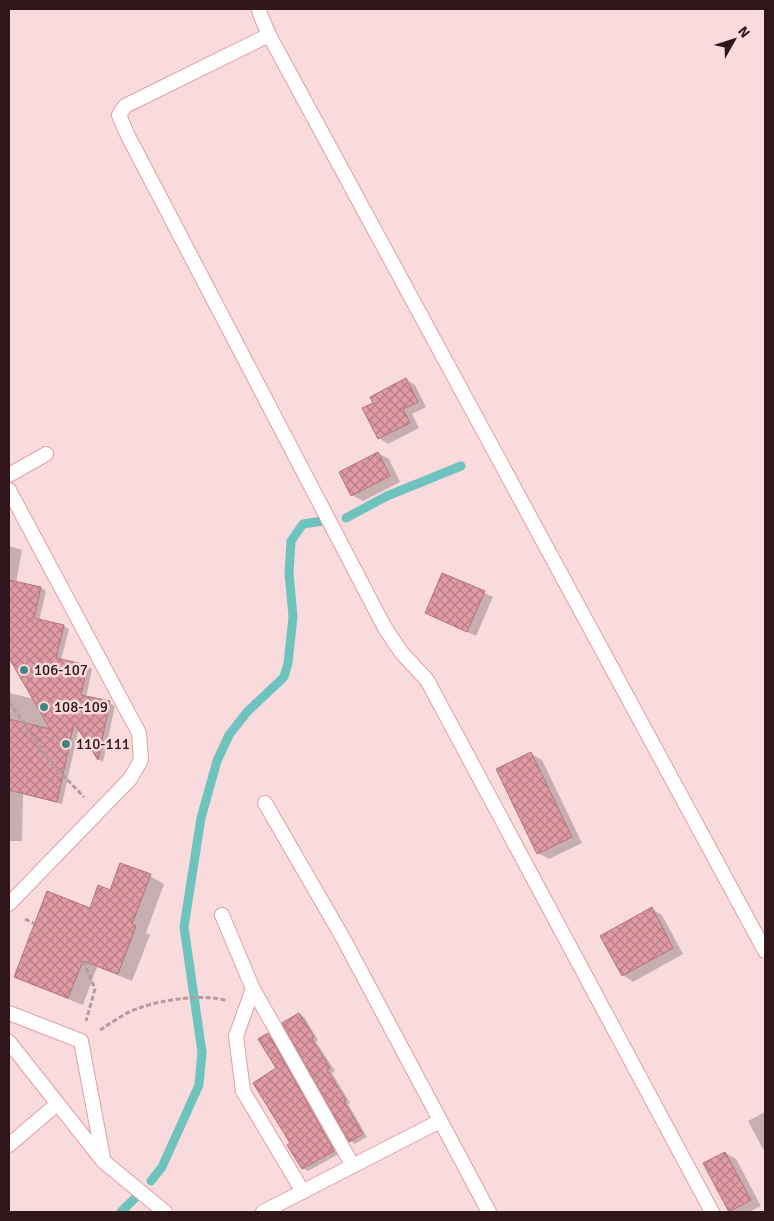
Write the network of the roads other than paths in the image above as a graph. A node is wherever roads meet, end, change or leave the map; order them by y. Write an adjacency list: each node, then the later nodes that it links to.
1 (259, 9): 2 (lane)
2 (269, 36): 9 (lane); 22 (lane)
3 (46, 454): 4 (lane)
4 (9, 475)
5 (9, 490): 7 (lane)
6 (265, 803): 14 (lane)
7 (9, 904)
8 (222, 915): 10 (lane)
9 (765, 951)
10 (253, 989): 17 (lane); 18 (lane)
11 (9, 1013): 16 (lane)
12 (9, 1042): 13 (lane)
13 (57, 1104): 15 (lane); 16 (lane)
14 (440, 1121): 17 (lane); 21 (lane)
15 (9, 1145)
16 (103, 1161): 19 (lane)
17 (353, 1166): 18 (lane)
18 (303, 1192): 20 (lane)
19 (165, 1212)
20 (263, 1212)
21 (489, 1212)
22 (712, 1212)

